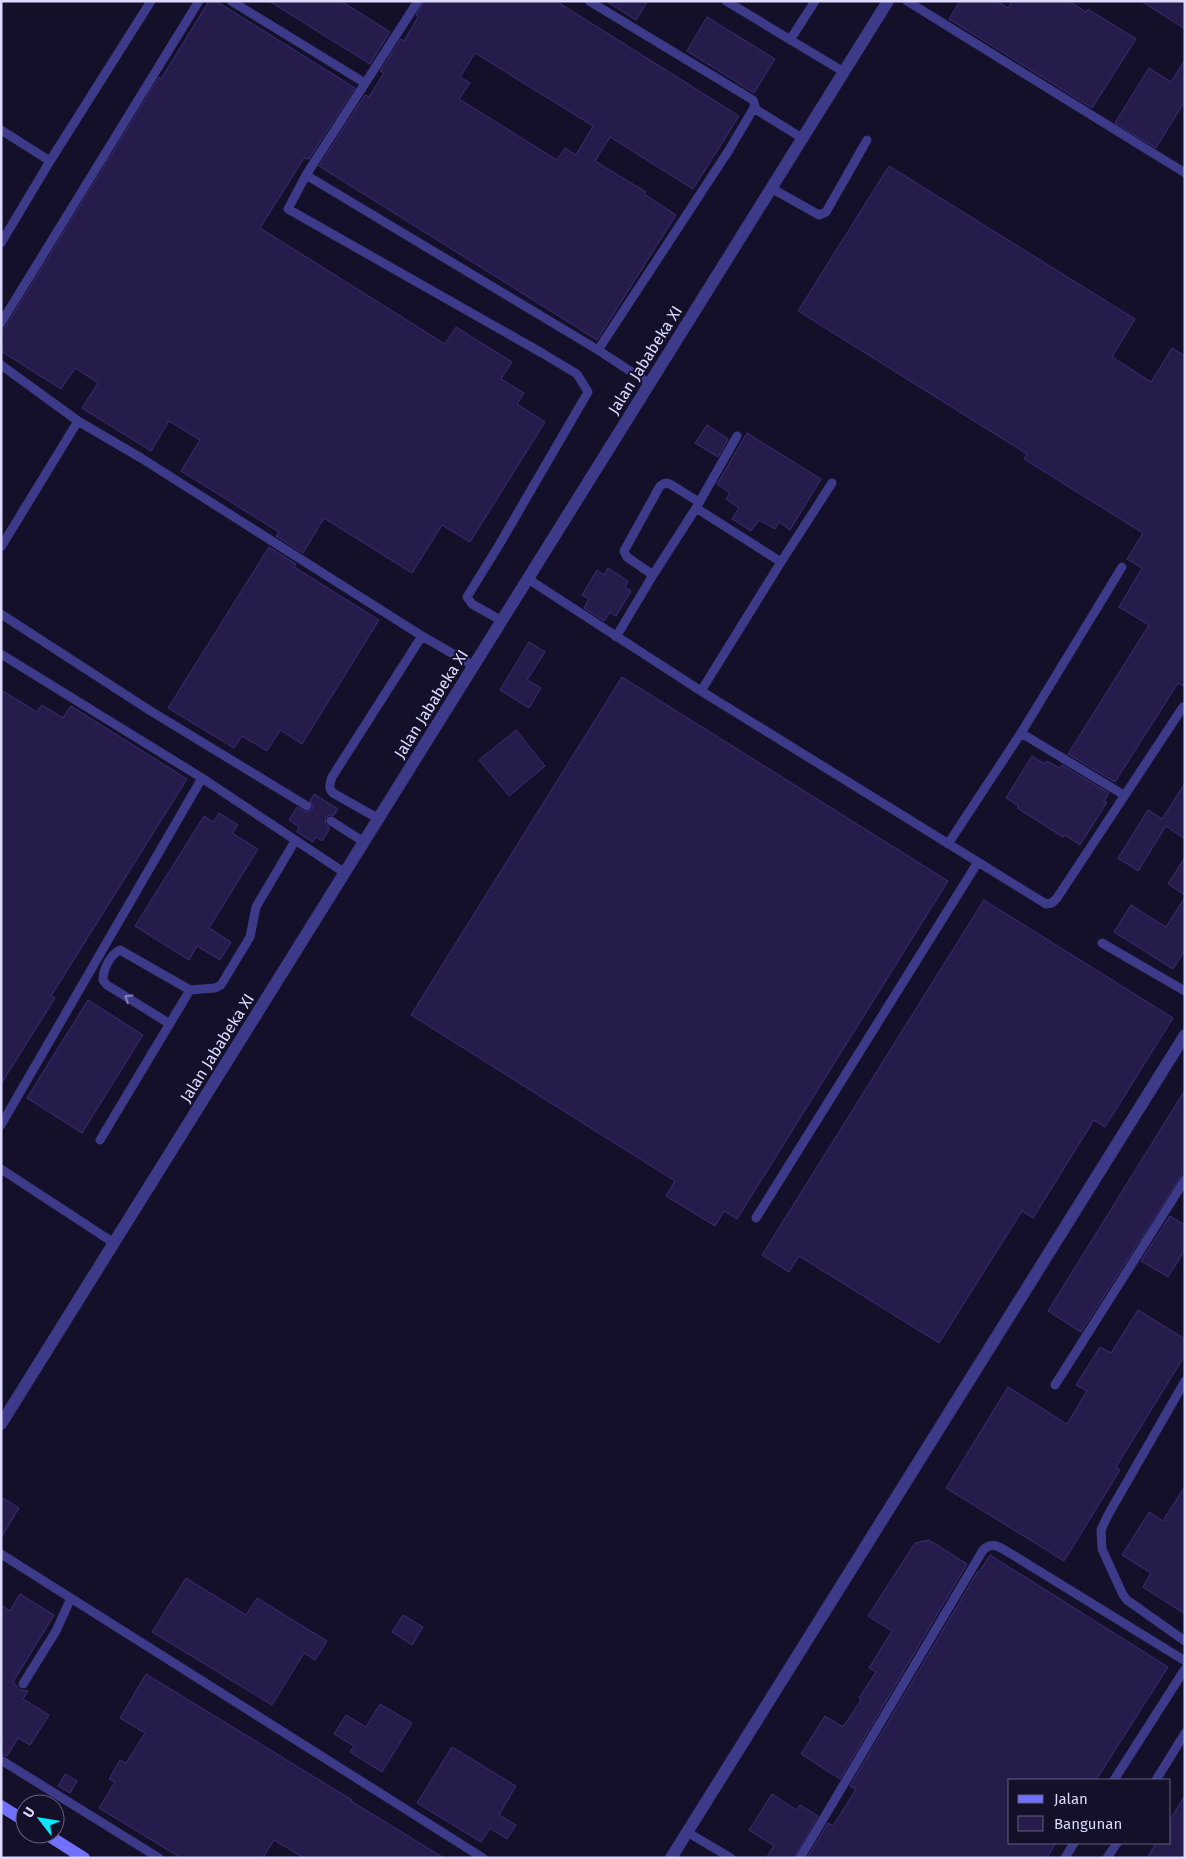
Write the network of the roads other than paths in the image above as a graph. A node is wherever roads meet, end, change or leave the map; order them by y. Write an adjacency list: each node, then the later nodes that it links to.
1 (151, 1): 17 (lane)
2 (199, 1): 22 (lane)
3 (231, 1): 12 (lane)
4 (418, 1): 12 (lane)
5 (589, 1): 13 (lane)
6 (726, 1): 10 (lane)
7 (815, 1): 10 (lane)
8 (888, 1): 11 (street, Jalan Jababeka XI)
9 (907, 1): 18 (lane)
10 (790, 40): 11 (lane)
11 (844, 72): 15 (street, Jalan Jababeka XI)
12 (365, 83): 19 (lane)
13 (755, 110): 15 (lane); 23 (lane)
14 (1, 130): 17 (lane)
15 (802, 138): 20 (street, Jalan Jababeka XI)
16 (867, 140): 20 (lane)
17 (50, 161): 21 (lane)
18 (1185, 173)
19 (306, 175): 23 (lane); 36 (lane)
20 (772, 188): 25 (street, Jalan Jababeka XI)
21 (1, 243)
22 (1, 323)
23 (598, 350): 25 (lane)
24 (1, 365): 26 (lane)
25 (650, 384): 34 (street, Jalan Jababeka XI)
26 (78, 421): 30 (lane); 37 (lane)
27 (737, 436): 29 (lane)
28 (832, 483): 31 (lane)
29 (697, 505): 31 (lane); 33 (lane); 33 (lane)
30 (1, 547)
31 (781, 562): 41 (lane)
32 (1122, 567): 43 (lane)
33 (653, 575): 38 (lane)
34 (528, 579): 36 (street, Jalan Jababeka XI); 38 (lane)
35 (1, 614): 46 (lane)
36 (502, 621): 40 (street, Jalan Jababeka XI)
37 (422, 636): 40 (lane); 47 (lane)
38 (616, 637): 41 (lane)
39 (1, 654): 44 (lane)
40 (474, 666): 47 (street, Jalan Jababeka XI)
41 (701, 691): 51 (lane)
42 (1183, 707): 45 (lane)
43 (1021, 733): 45 (lane); 51 (lane)
44 (202, 778): 49 (lane); 59 (lane)
45 (1124, 795): 52 (lane)
46 (307, 806)
47 (378, 819): 50 (street, Jalan Jababeka XI)
48 (330, 821): 50 (lane)
49 (295, 841): 53 (lane); 55 (lane)
50 (364, 842): 53 (street, Jalan Jababeka XI)
51 (948, 844): 52 (lane)
52 (978, 862): 63 (lane)
53 (345, 873): 64 (street, Jalan Jababeka XI)
54 (1102, 943): 56 (lane)
55 (190, 990): 57 (lane); 57 (lane, one-way to 55)
56 (1185, 991)
57 (170, 1024): 60 (lane)
58 (1185, 1035): 80 (street)
59 (1, 1125)
60 (100, 1140)
61 (1, 1169): 64 (lane)
62 (1185, 1180): 66 (lane)
63 (756, 1218)
64 (114, 1242): 67 (street, Jalan Jababeka XI)
65 (1185, 1381): 70 (lane)
66 (1055, 1385)
67 (1, 1424)
68 (1, 1554): 69 (lane)
69 (72, 1598): 73 (lane); 86 (lane)
70 (1185, 1641)
71 (1185, 1661): 89 (lane)
72 (1185, 1669): 76 (lane)
73 (24, 1684)
74 (1185, 1734): 77 (lane)
75 (1, 1760): 85 (lane)
76 (1115, 1779)
77 (1157, 1779)
78 (1, 1806): 79 (street)
79 (15, 1815)
80 (687, 1832): 87 (street); 88 (lane)
81 (62, 1844): 84 (street)
82 (1073, 1844): 90 (lane)
83 (1116, 1844): 91 (lane)
84 (84, 1858)
85 (159, 1858)
86 (484, 1858)
87 (671, 1858)
88 (731, 1858)
89 (800, 1858)
90 (1065, 1858)
91 (1108, 1858)

